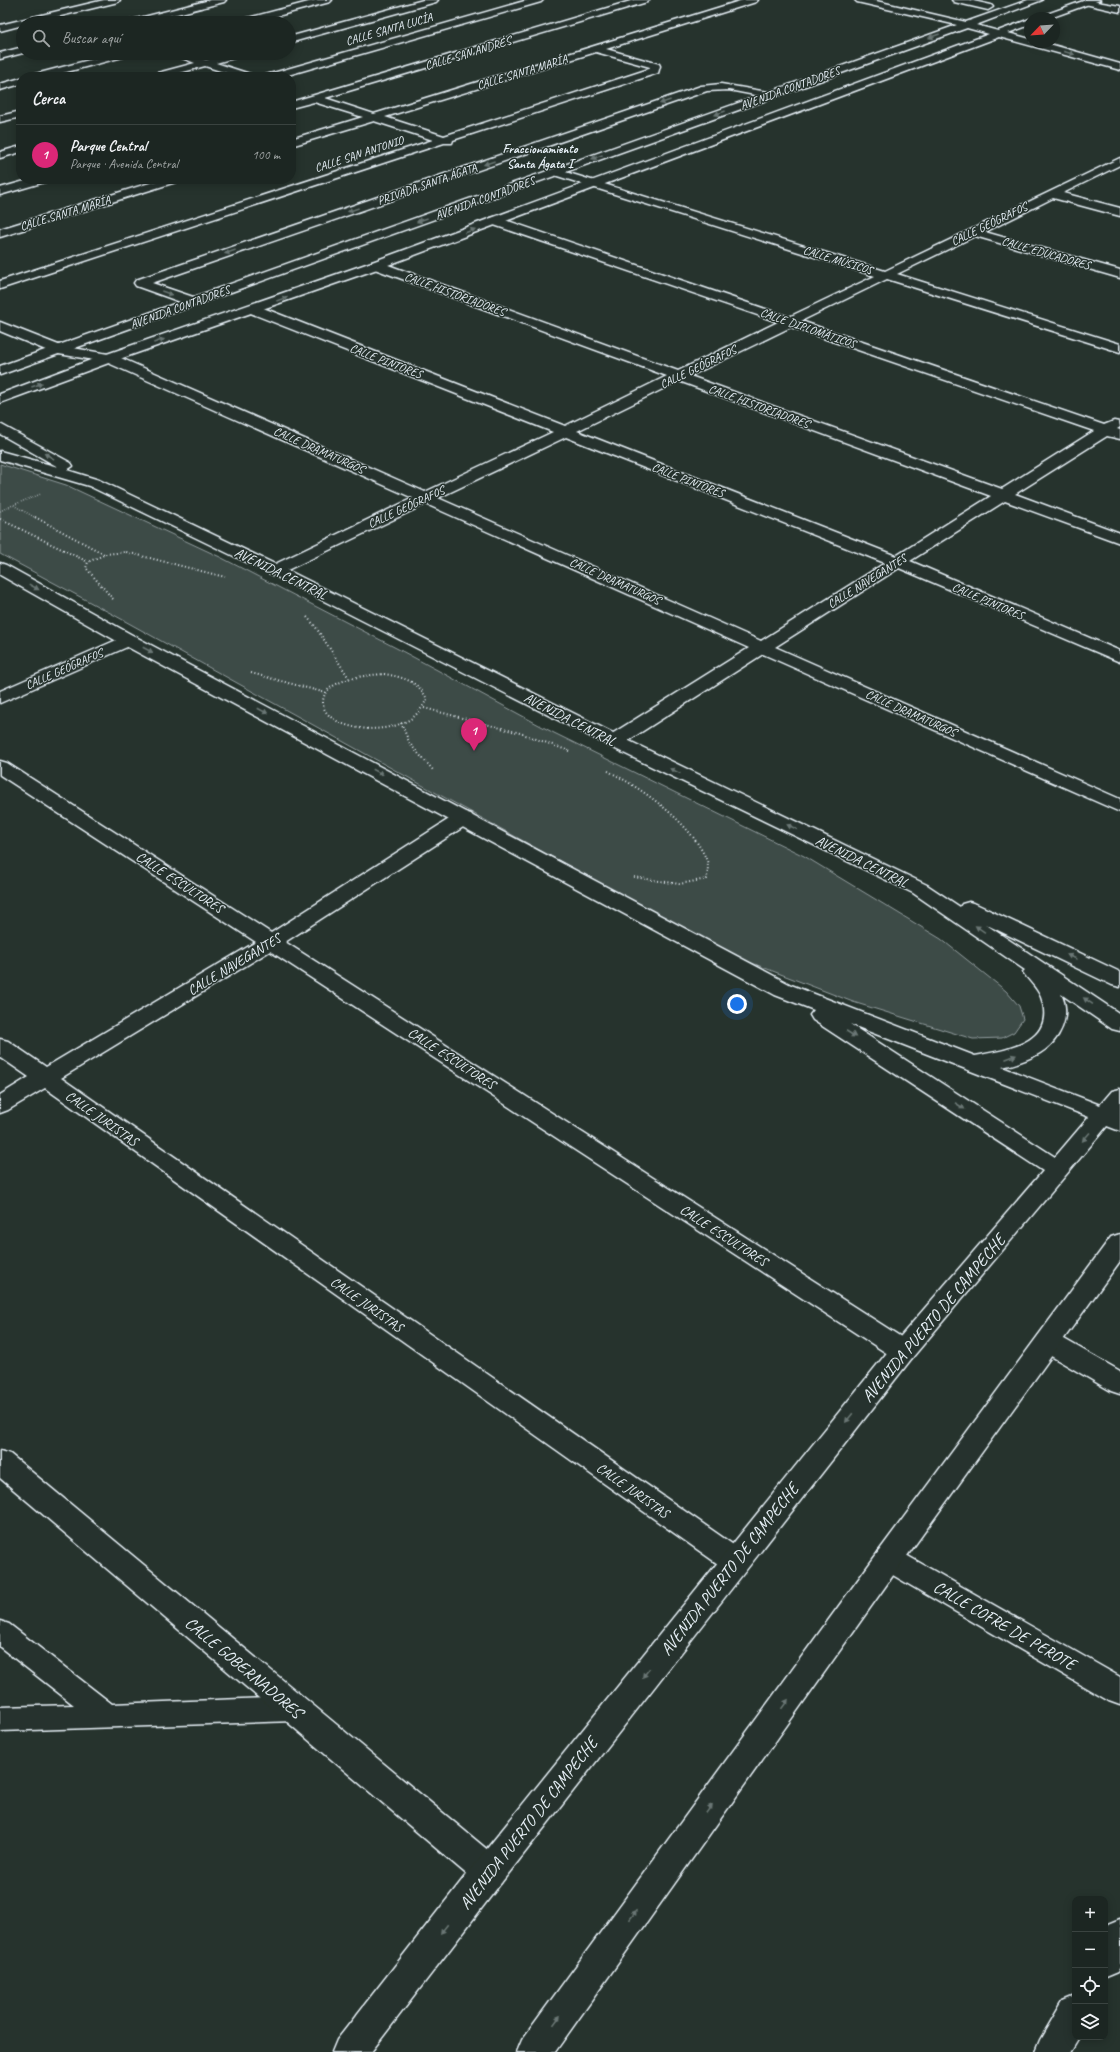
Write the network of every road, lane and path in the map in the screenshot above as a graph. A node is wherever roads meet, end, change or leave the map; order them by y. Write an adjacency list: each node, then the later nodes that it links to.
1 (115, 0): 14 (street)
2 (221, 0): 22 (street)
3 (327, 0): 23 (street)
4 (433, 0): 33 (street)
5 (538, 0): 47 (street, CALLE SANTA LUCÍA)
6 (644, 0): 52 (street, CALLE SAN ANDRÉS)
7 (753, 0): 36 (street, CALLE SANTA MARÍA)
8 (860, 0): 28 (street)
9 (890, 0): 25 (street)
10 (962, 0): 15 (street)
11 (1037, 0): 25 (street, AVENIDA CONTADORES)
12 (1092, 1): 16 (street); 17 (street)
13 (71, 2): 14 (street)
14 (89, 6): 18 (street)
15 (988, 7)
16 (1120, 10)
17 (1059, 12)
18 (56, 14): 20 (street); 21 (street)
19 (7, 16): 24 (street)
20 (48, 16)
21 (62, 16)
22 (158, 16)
23 (266, 16)
24 (16, 19)
25 (983, 19): 28 (street, AVENIDA CONTADORES); 29 (street)
26 (16, 24): 30 (street)
27 (1024, 24): 29 (street, AVENIDA CONTADORES)
28 (967, 25): 32 (street); 51 (street, AVENIDA CONTADORES, one-way to 51)
29 (1016, 26): 31 (street); 32 (street, AVENIDA CONTADORES)
30 (0, 28)
31 (1024, 28)
32 (999, 33): 34 (street); 66 (street, AVENIDA CONTADORES)
33 (296, 38)
34 (1024, 40)
35 (1052, 48): 43 (street, one-way to 43)
36 (596, 49): 55 (street, CALLE SANTA MARÍA); 57 (street, CALLE SAN ANTONIO)
37 (16, 52): 38 (street)
38 (0, 56)
39 (100, 60): 44 (street)
40 (196, 60): 42 (street)
41 (216, 60): 42 (street)
42 (205, 63): 45 (street); 46 (street)
43 (1120, 67)
44 (55, 72)
45 (172, 72)
46 (233, 72)
47 (287, 72)
48 (16, 82): 49 (street)
49 (0, 87)
50 (297, 92): 52 (street)
51 (770, 95): 63 (street, AVENIDA CONTADORES, one-way to 63); 77 (street, PRIVADA SANTA ÁGATA, one-way to 77)
52 (315, 98): 53 (street, CALLE SAN ANDRÉS); 55 (street)
53 (296, 104)
54 (16, 115): 56 (street)
55 (374, 117): 57 (street); 58 (street, CALLE SANTA MARÍA)
56 (0, 120)
57 (444, 140): 59 (street); 76 (street, CALLE SAN ANTONIO)
58 (296, 141)
59 (459, 144)
60 (16, 150): 61 (street)
61 (0, 155)
62 (1120, 161): 68 (street, CALLE GEÓGRAFOS)
63 (555, 172): 66 (street, CALLE MÚSICOS); 77 (street, AVENIDA CONTADORES, one-way to 77)
64 (27, 184): 67 (street)
65 (159, 184): 72 (street, CALLE SANTA MARÍA)
66 (595, 185): 70 (street, AVENIDA CONTADORES); 75 (street, CALLE MÚSICOS)
67 (0, 192)
68 (1052, 194): 69 (street); 71 (street, CALLE GEÓGRAFOS)
69 (1120, 212)
70 (496, 221): 73 (street, AVENIDA CONTADORES, one-way to 70); 79 (street, CALLE DIPLOMÁTICOS)
71 (973, 232): 74 (street, CALLE EDUCADORES); 75 (street, CALLE GEÓGRAFOS)
72 (0, 233)
73 (376, 265): 78 (street, AVENIDA CONTADORES, one-way to 73); 85 (street, CALLE HISTORIADORES)
74 (1120, 274)
75 (886, 275): 79 (street, CALLE GEÓGRAFOS); 81 (street, CALLE MÚSICOS)
76 (0, 285)
77 (194, 302): 82 (street, AVENIDA CONTADORES)
78 (253, 309): 83 (street, AVENIDA CONTADORES, one-way to 78); 89 (street, CALLE PINTORES)
79 (790, 322): 85 (street, CALLE GEÓGRAFOS); 90 (street, CALLE DIPLOMÁTICOS)
80 (0, 326): 82 (street)
81 (1120, 348)
82 (58, 350): 83 (street); 84 (street, AVENIDA CONTADORES)
83 (109, 358): 86 (street, AVENIDA CONTADORES, one-way to 83); 94 (street, CALLE DRAMATURGOS)
84 (0, 371)
85 (678, 376): 89 (street, CALLE GEÓGRAFOS); 93 (street, CALLE HISTORIADORES)
86 (0, 399)
87 (1120, 421): 90 (street, CALLE NAVEGANTES)
88 (0, 428): 92 (street, one-way to 88)
89 (566, 431): 94 (street, CALLE GEÓGRAFOS); 101 (street, CALLE PINTORES)
90 (1113, 432): 93 (street, CALLE NAVEGANTES)
91 (0, 455): 92 (street, AVENIDA CENTRAL)
92 (86, 480): 95 (path); 103 (street, AVENIDA CENTRAL)
93 (1003, 495): 98 (street, CALLE HISTORIADORES); 101 (street, CALLE NAVEGANTES)
94 (427, 498): 103 (street, CALLE GEÓGRAFOS); 108 (street, CALLE DRAMATURGOS)
95 (13, 505): 96 (path); 99 (path)
96 (0, 511)
97 (0, 519): 100 (path)
98 (1120, 538)
99 (104, 554): 100 (path); 104 (path)
100 (88, 562): 105 (path)
101 (898, 562): 108 (street, CALLE NAVEGANTES); 109 (street, CALLE PINTORES)
102 (0, 568): 107 (street, one-way to 107)
103 (275, 570): 115 (street, AVENIDA CENTRAL)
104 (232, 578)
105 (117, 603)
106 (304, 614): 111 (path)
107 (128, 640): 113 (street, CALLE GEÓGRAFOS); 120 (street, one-way to 120)
108 (763, 648): 115 (street, CALLE NAVEGANTES); 119 (street, CALLE DRAMATURGOS)
109 (1120, 657)
110 (245, 672): 112 (path)
111 (349, 678): 112 (path); 114 (path)
112 (326, 693): 114 (path)
113 (0, 698)
114 (424, 708): 116 (path)
115 (614, 741): 122 (street, AVENIDA CENTRAL, one-way to 115)
116 (570, 752)
117 (0, 767): 123 (street, CALLE ESCULTORES)
118 (602, 768): 121 (path)
119 (1120, 806)
120 (464, 818): 123 (street, CALLE NAVEGANTES); 126 (street)
121 (707, 879)
122 (920, 889): 124 (street, AVENIDA CENTRAL, one-way to 122); 125 (street, one-way to 122)
123 (272, 941): 130 (street, CALLE NAVEGANTES); 136 (street, CALLE ESCULTORES)
124 (1006, 946): 127 (street, AVENIDA CENTRAL, one-way to 124); 129 (street, one-way to 124)
125 (1120, 980)
126 (783, 990): 129 (street); 133 (street, one-way to 133)
127 (1120, 1024)
128 (0, 1046): 130 (street, CALLE JURISTAS)
129 (972, 1064): 132 (street)
130 (45, 1078): 131 (street, CALLE NAVEGANTES); 140 (street, CALLE JURISTAS)
131 (0, 1105)
132 (1115, 1111): 133 (street, AVENIDA PUERTO DE CAMPECHE, one-way to 133)
133 (1058, 1170): 136 (street, AVENIDA PUERTO DE CAMPECHE)
134 (1120, 1243): 135 (street)
135 (1048, 1342): 137 (street); 139 (street)
136 (903, 1351): 140 (street, AVENIDA PUERTO DE CAMPECHE, one-way to 140)
137 (1120, 1384)
138 (0, 1462): 143 (street, CALLE GOBERNADORES)
139 (889, 1559): 142 (street, CALLE COFRE DE PEROTE); 151 (street, one-way to 139)
140 (735, 1561): 146 (street, AVENIDA PUERTO DE CAMPECHE, one-way to 146)
141 (0, 1632): 144 (lane)
142 (1120, 1692)
143 (295, 1709): 144 (lane); 146 (street, CALLE GOBERNADORES)
144 (107, 1715): 145 (lane)
145 (0, 1719)
146 (488, 1872): 150 (street, AVENIDA PUERTO DE CAMPECHE, one-way to 150)
147 (1120, 1935): 148 (street)
148 (1108, 1956)
149 (1072, 2018): 152 (street)
150 (349, 2052)
151 (534, 2052)
152 (1052, 2052)

